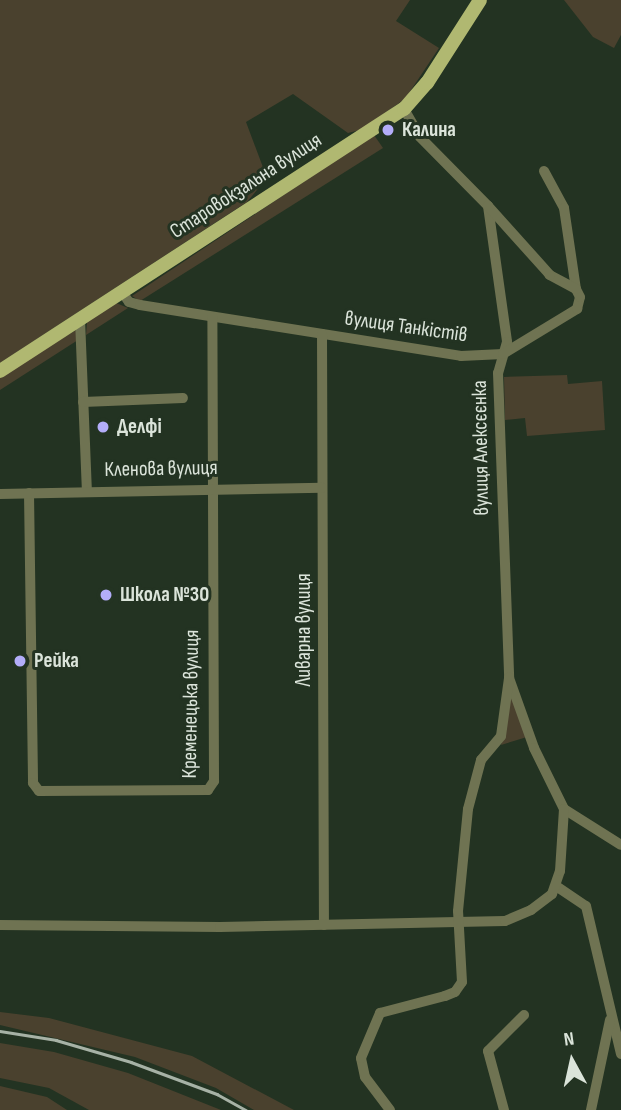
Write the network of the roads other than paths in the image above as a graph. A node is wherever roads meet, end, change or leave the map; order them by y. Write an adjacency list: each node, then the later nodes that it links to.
1 (480, 0): 2 (main road, Старовокзальна вулиця)
2 (404, 109): 4 (street); 6 (main road, Старовокзальна вулиця)
3 (544, 170): 5 (street)
4 (488, 206): 5 (street); 10 (street, вулиця Алексєєнка)
5 (576, 289): 10 (street, вулиця Танкістів)
6 (122, 292): 7 (street, вулиця Танкістів); 8 (main road, Старовокзальна вулиця)
7 (212, 317): 9 (street, вулиця Танкістів); 14 (street, Кременецька вулиця)
8 (80, 319): 11 (main road, Старовокзальна вулиця); 13 (street)
9 (322, 334): 10 (street, вулиця Танкістів); 15 (street, Ливарна вулиця)
10 (503, 354): 19 (street, вулиця Алексєєнка)
11 (0, 371)
12 (183, 398): 13 (street)
13 (83, 402): 16 (street)
14 (214, 488): 15 (street, Кленова вулиця); 16 (street, Кленова вулиця); 17 (street, Кременецька вулиця)
15 (322, 488): 25 (street, Ливарна вулиця)
16 (87, 490): 17 (street, Кленова вулиця)
17 (29, 493): 18 (street, Кленова вулиця)
18 (0, 494)
19 (509, 678): 20 (street, вулиця Алексєєнка); 23 (street)
20 (564, 808): 21 (street); 22 (street)
21 (621, 845)
22 (556, 886): 23 (street); 27 (street)
23 (458, 923): 25 (street); 29 (street)
24 (0, 925): 25 (street)
25 (324, 925)
26 (524, 1015): 30 (street)
27 (611, 1015): 28 (street); 31 (street)
28 (621, 1054)
29 (390, 1110)
30 (503, 1110)
31 (591, 1110)

